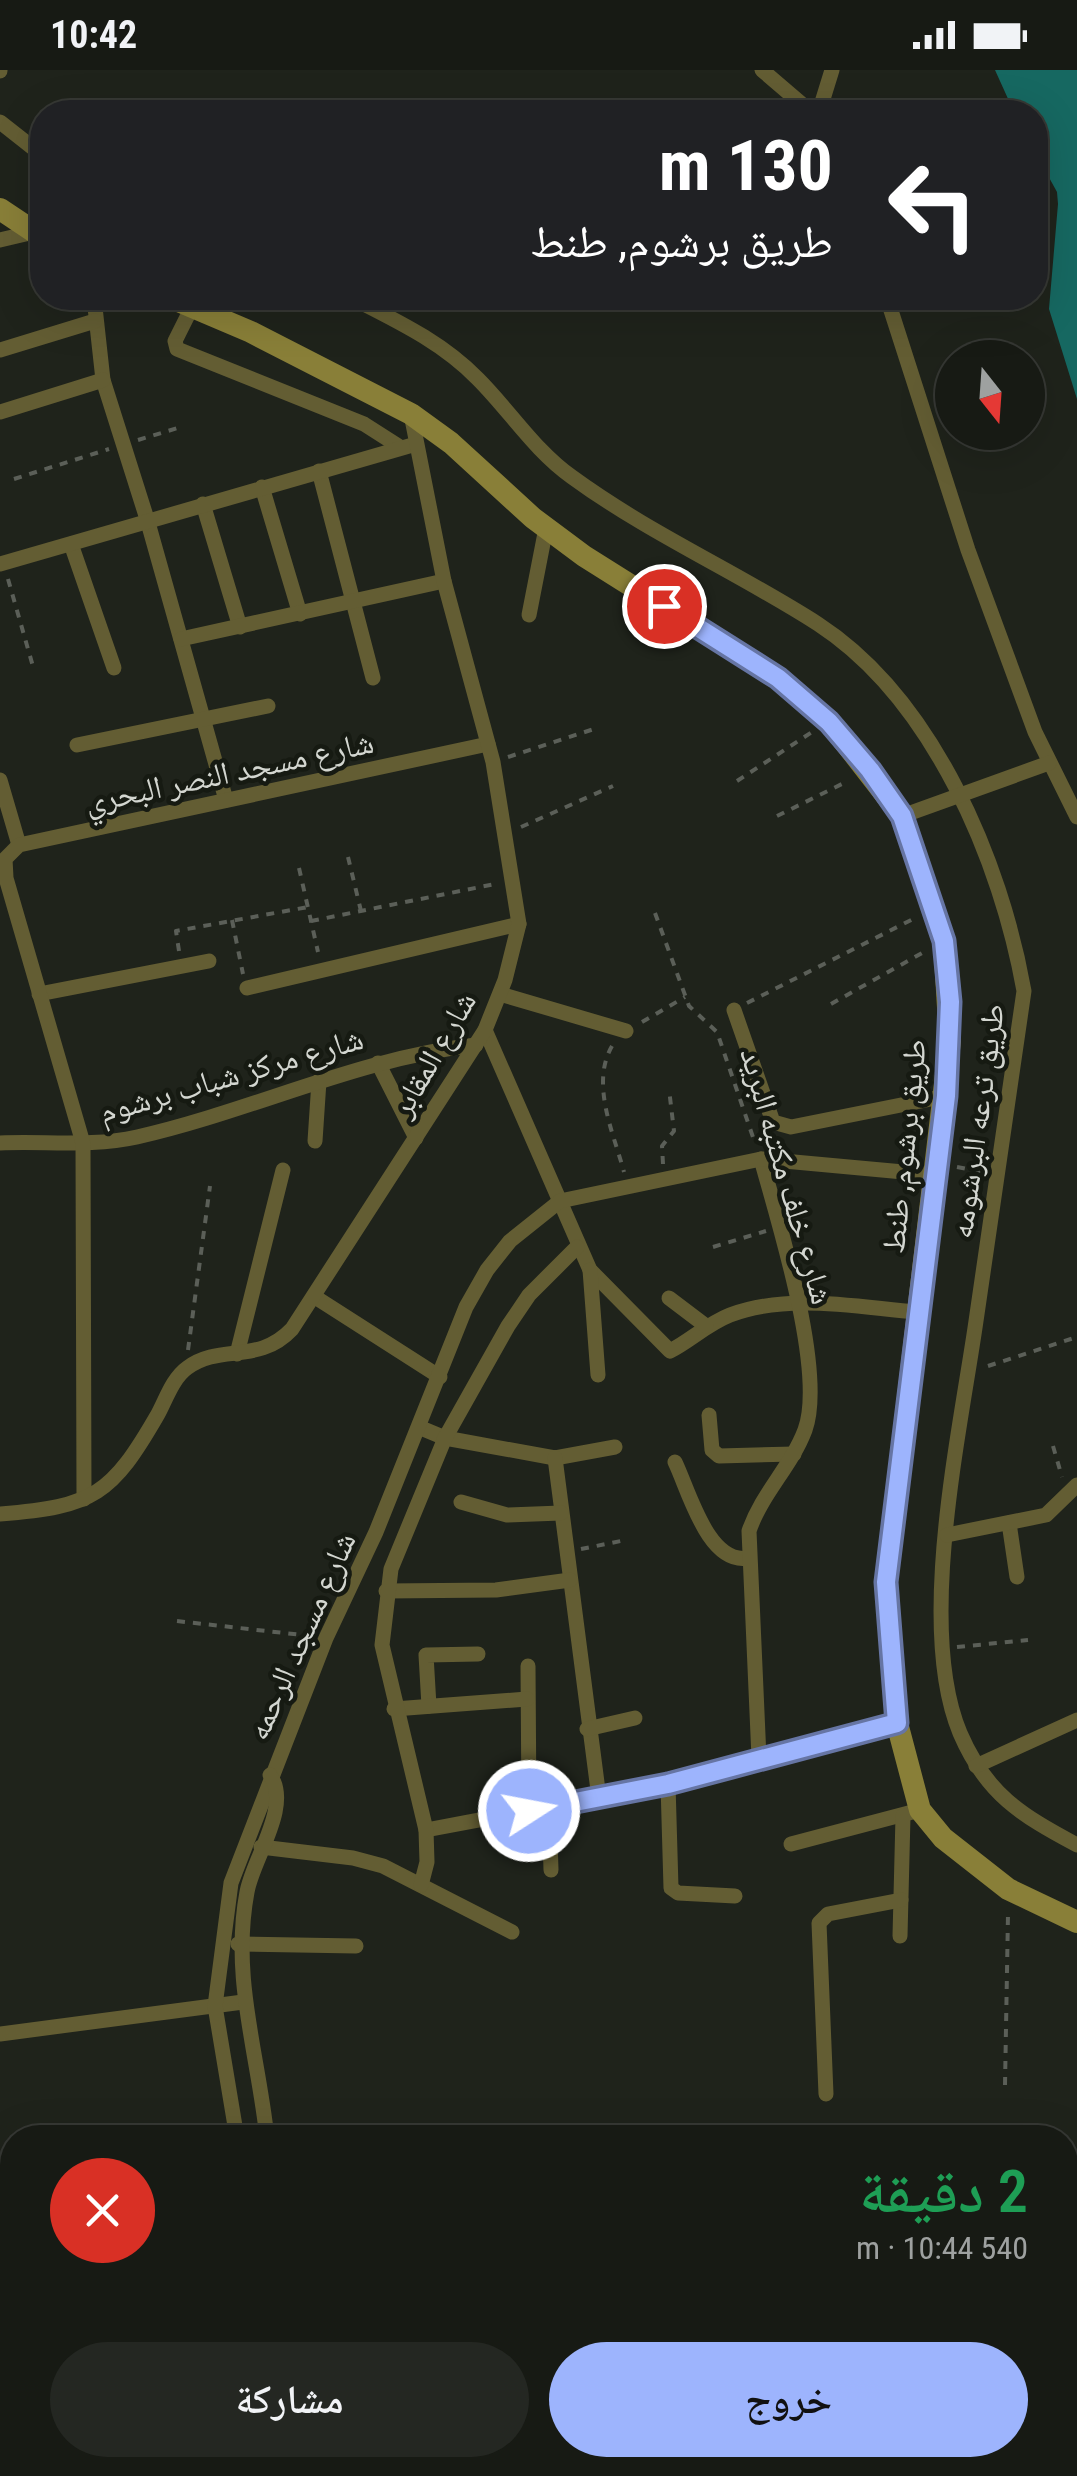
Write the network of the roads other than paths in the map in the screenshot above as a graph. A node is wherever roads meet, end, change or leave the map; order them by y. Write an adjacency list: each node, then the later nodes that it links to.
1 (762, 70): 3 (street)
2 (832, 70): 4 (street)
3 (796, 100)
4 (823, 100)
5 (0, 122): 6 (street)
6 (30, 146)
7 (0, 209): 8 (main road)
8 (30, 229)
9 (30, 235): 10 (street)
10 (0, 240)
11 (95, 310): 16 (street)
12 (180, 310): 21 (street)
13 (199, 310): 20 (main road, طريق برشوم, طنط)
14 (374, 310): 43 (street, طريق ترعه البرشومه)
15 (891, 310): 41 (street)
16 (95, 321): 17 (street); 18 (street)
17 (0, 350)
18 (102, 380): 19 (street); 25 (street)
19 (0, 412)
20 (411, 414): 21 (street, شارع المقابر); 26 (main road, طريق برشوم, طنط)
21 (408, 445): 22 (street); 29 (street, شارع المقابر)
22 (319, 471): 23 (street); 30 (street)
23 (262, 487): 24 (street); 31 (street)
24 (203, 504): 25 (street); 33 (street)
25 (147, 519): 27 (street); 34 (street)
26 (546, 528): 32 (street); 46 (main road, طريق برشوم, طنط)
27 (72, 544): 28 (street); 35 (street)
28 (2, 564)
29 (444, 580): 30 (street); 39 (street, شارع المقابر)
30 (355, 602): 31 (street); 36 (street)
31 (300, 614): 33 (street)
32 (529, 614)
33 (240, 627): 34 (street)
34 (181, 638): 38 (street)
35 (114, 668)
36 (373, 678)
37 (268, 706): 38 (street)
38 (203, 717): 40 (street); 44 (street)
39 (488, 744): 44 (street, شارع مسجد النصر البحري); 49 (street, شارع المقابر)
40 (77, 745)
41 (1049, 764): 43 (street); 47 (street)
42 (0, 780): 45 (street)
43 (959, 794): 46 (street); 92 (street, طريق ترعه البرشومه)
44 (226, 800): 48 (street, شارع مسجد النصر البحري)
45 (5, 813): 48 (street)
46 (902, 816): 60 (main road, طريق برشوم, طنط)
47 (1077, 817)
48 (19, 845): 52 (street)
49 (518, 924): 51 (street); 53 (street, شارع المقابر)
50 (209, 961): 52 (street)
51 (247, 988)
52 (40, 994): 64 (street)
53 (500, 994): 55 (street, شارع المقابر); 56 (street)
54 (734, 1010): 60 (street)
55 (485, 1030): 57 (street, شارع المقابر); 68 (street)
56 (626, 1031)
57 (476, 1046): 58 (street, شارع مركز شباب برشوم); 61 (street, شارع المقابر)
58 (378, 1063): 59 (street, شارع مركز شباب برشوم); 61 (street)
59 (319, 1081): 62 (street); 64 (street, شارع مركز شباب برشوم)
60 (946, 1096): 66 (main road, طريق برشوم, طنط)
61 (416, 1138): 71 (street, شارع المقابر)
62 (315, 1141)
63 (0, 1143): 64 (street, شارع مركز شباب برشوم)
64 (83, 1143): 87 (street)
65 (761, 1159): 66 (street); 68 (street); 73 (street, شارع خلف مكتبه البريد)
66 (937, 1169): 74 (main road, طريق برشوم, طنط)
67 (282, 1170): 76 (street)
68 (560, 1201): 69 (street); 78 (street, شارع مسجد الرحمه)
69 (577, 1247): 70 (street); 81 (street)
70 (590, 1270): 75 (street); 77 (street)
71 (315, 1296): 76 (street, شارع المقابر); 78 (street)
72 (669, 1298): 75 (street)
73 (800, 1303): 74 (street); 75 (street); 83 (street, شارع خلف مكتبه البريد)
74 (917, 1312): 104 (main road, طريق برشوم, طنط)
75 (706, 1326)
76 (236, 1354): 87 (street, شارع المقابر)
77 (598, 1375)
78 (440, 1377): 80 (street, شارع مسجد الرحمه)
79 (709, 1415): 83 (street)
80 (421, 1428): 81 (street); 108 (street, شارع مسجد الرحمه)
81 (445, 1438): 84 (street); 96 (street)
82 (615, 1447): 84 (street)
83 (794, 1454): 93 (street, شارع خلف مكتبه البريد)
84 (555, 1458): 89 (street)
85 (675, 1462): 93 (street)
86 (1071, 1488): 91 (street)
87 (84, 1499): 90 (street)
88 (461, 1502): 89 (street)
89 (561, 1513): 95 (street)
90 (0, 1514)
91 (1009, 1524): 92 (street); 94 (street)
92 (947, 1535): 107 (street, طريق ترعه البرشومه)
93 (748, 1558): 106 (street, شارع خلف مكتبه البريد)
94 (1016, 1578)
95 (570, 1580): 96 (street); 105 (street)
96 (386, 1591): 101 (street)
97 (478, 1654): 100 (street)
98 (528, 1666): 99 (street)
99 (527, 1699): 100 (street); 112 (street)
100 (429, 1706): 101 (street)
101 (394, 1709): 114 (street)
102 (635, 1718): 105 (street)
103 (1077, 1720): 107 (street)
104 (897, 1723): 106 (street); 113 (main road, طريق برشوم, طنط)
105 (588, 1729): 110 (street)
106 (759, 1758): 109 (street)
107 (976, 1766): 116 (street, طريق ترعه البرشومه)
108 (270, 1776): 117 (street); 119 (street, شارع مسجد الرحمه)
109 (668, 1784): 110 (street); 121 (street)
110 (599, 1798): 111 (street)
111 (550, 1807): 112 (street); 118 (street)
112 (529, 1811): 114 (street)
113 (912, 1813): 115 (street); 122 (street); 123 (main road, طريق برشوم, طنط)
114 (426, 1830): 120 (street)
115 (791, 1844)
116 (1077, 1845)
117 (261, 1848): 119 (street); 120 (street)
118 (551, 1870)
119 (239, 1885): 126 (street); 129 (street, شارع مسجد الرحمه)
120 (421, 1885): 124 (street)
121 (735, 1896)
122 (901, 1900): 125 (street); 131 (street)
123 (1077, 1922)
124 (512, 1932)
125 (900, 1936)
126 (238, 1944): 127 (street); 128 (street)
127 (356, 1946)
128 (243, 2002): 129 (street); 133 (street)
129 (215, 2006): 130 (street); 132 (street, شارع مسجد الرحمه)
130 (0, 2034)
131 (826, 2094)
132 (236, 2125)
133 (265, 2125)

